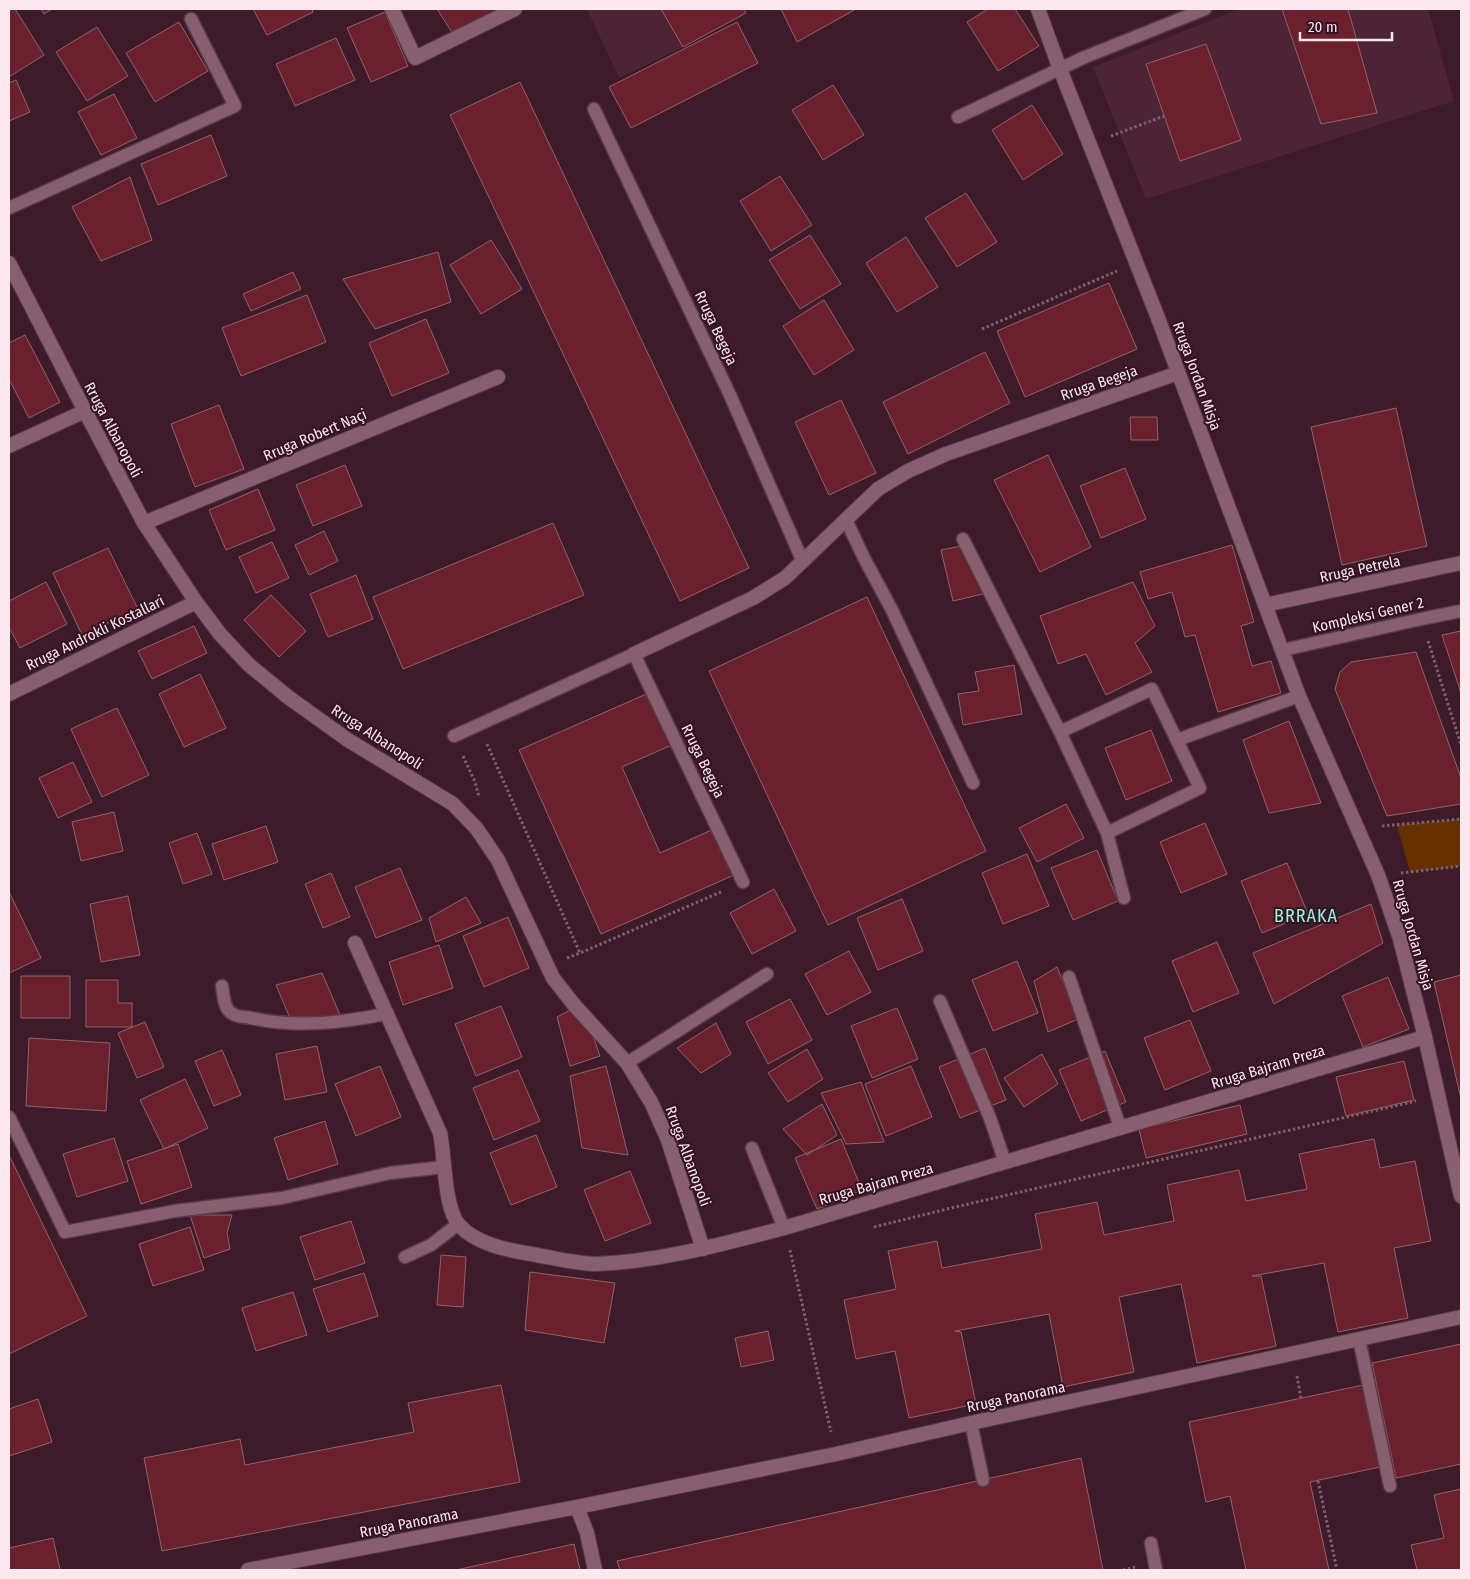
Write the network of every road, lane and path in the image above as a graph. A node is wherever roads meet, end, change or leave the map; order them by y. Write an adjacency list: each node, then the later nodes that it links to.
1 (392, 9): 2 (street)
2 (515, 9)
3 (1038, 9): 6 (street, Rruga Jordan Misja)
4 (1205, 9): 6 (lane)
5 (191, 19): 11 (lane)
6 (1060, 69): 9 (lane); 10 (street, Rruga Jordan Misja)
7 (594, 110): 22 (lane, Rruga Begeja)
8 (1164, 116): 10 (path)
9 (958, 117)
10 (1090, 144): 12 (street, Rruga Jordan Misja)
11 (9, 208)
12 (1136, 262): 14 (path); 15 (street, Rruga Jordan Misja)
13 (9, 263): 17 (street, Rruga Albanopoli)
14 (982, 329)
15 (1178, 373): 19 (street, Rruga Begeja); 25 (street, Rruga Jordan Misja)
16 (498, 377): 20 (street, Rruga Robert Naçi)
17 (84, 411): 18 (street); 20 (street, Rruga Albanopoli)
18 (9, 446)
19 (846, 520): 22 (street, Rruga Begeja); 37 (lane)
20 (144, 523): 24 (street, Rruga Albanopoli)
21 (963, 540): 32 (lane)
22 (803, 562): 29 (street, Rruga Begeja)
23 (1461, 563): 25 (street, Rruga Petrela)
24 (196, 602): 30 (street, Rruga Androkli Kostallari); 52 (street, Rruga Albanopoli)
25 (1265, 605): 28 (street, Rruga Jordan Misja)
26 (1461, 611): 27 (lane, Kompleksi Gener 2)
27 (1421, 619): 28 (lane, Kompleksi Gener 2); 35 (path)
28 (1283, 650): 31 (street, Rruga Jordan Misja)
29 (634, 654): 33 (lane, Rruga Begeja); 43 (lane, Rruga Begeja)
30 (9, 694)
31 (1300, 696): 34 (lane); 39 (street, Rruga Jordan Misja)
32 (1060, 732): 34 (lane); 40 (lane)
33 (454, 736)
34 (1176, 740): 40 (lane)
35 (1461, 745)
36 (492, 753): 43 (path)
37 (974, 783)
38 (1461, 819): 39 (path)
39 (1359, 829): 42 (street, Rruga Jordan Misja)
40 (1107, 833): 44 (lane)
41 (1461, 866): 42 (path)
42 (1378, 875): 51 (street, Rruga Jordan Misja)
43 (743, 882)
44 (1124, 898)
45 (355, 943): 50 (street)
46 (766, 974): 52 (lane)
47 (1069, 977): 55 (lane)
48 (222, 986): 50 (lane)
49 (940, 1001): 57 (lane)
50 (386, 1014): 58 (street)
51 (1425, 1037): 53 (street, Rruga Jordan Misja); 55 (street, Rruga Bajram Preza)
52 (627, 1063): 63 (street, Rruga Albanopoli)
53 (1438, 1096): 59 (street, Rruga Jordan Misja); 62 (path)
54 (9, 1116): 58 (lane)
55 (1120, 1127): 57 (street, Rruga Bajram Preza)
56 (752, 1148): 61 (lane)
57 (1006, 1162): 61 (street, Rruga Bajram Preza)
58 (444, 1167): 60 (street)
59 (1461, 1196)
60 (458, 1224): 63 (street, Rruga Bajram Preza); 64 (lane)
61 (784, 1228): 63 (street, Rruga Bajram Preza); 67 (path)
62 (866, 1230)
63 (703, 1249)
64 (406, 1257)
65 (1461, 1317): 66 (street, Rruga Panorama)
66 (1359, 1339): 68 (street, Rruga Panorama); 71 (lane)
67 (828, 1421)
68 (971, 1423): 69 (lane); 72 (street, Rruga Panorama)
69 (983, 1480)
70 (1318, 1481): 77 (path)
71 (1390, 1486)
72 (577, 1507): 74 (street, Rruga Panorama); 75 (street)
73 (1151, 1543): 76 (lane)
74 (248, 1570)
75 (595, 1570)
76 (1156, 1570)
77 (1337, 1570)

